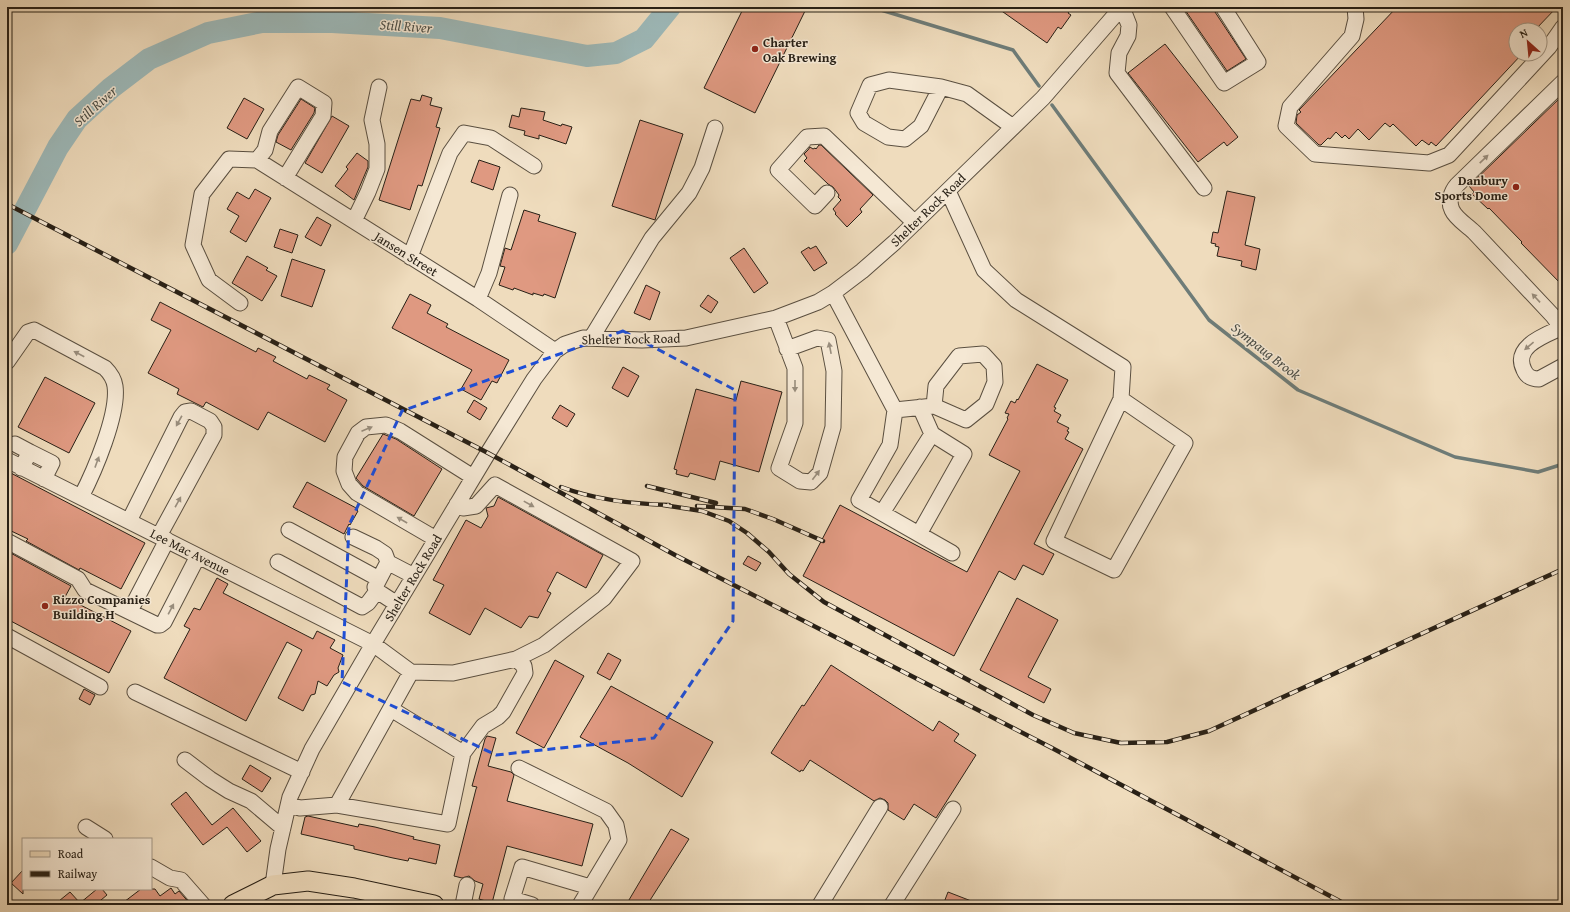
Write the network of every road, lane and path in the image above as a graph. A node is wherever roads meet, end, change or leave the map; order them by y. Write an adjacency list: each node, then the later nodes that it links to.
1 (1122, 7): 9 (street, Shelter Rock Road); 14 (street)
2 (1172, 7): 3 (street)
3 (1223, 7)
4 (1355, 7): 5 (street)
5 (1563, 27)
6 (1563, 82): 25 (street, one-way to 6)
7 (379, 87): 18 (street)
8 (941, 87): 8 (street); 9 (street)
9 (1013, 127): 15 (street, Shelter Rock Road)
10 (715, 128): 26 (street)
11 (257, 160): 13 (street, Jansen Street); 13 (street); 23 (street)
12 (534, 166): 20 (street)
13 (285, 178): 18 (street, Jansen Street)
14 (1204, 188)
15 (948, 191): 19 (street, Shelter Rock Road); 31 (street)
16 (827, 192): 19 (street)
17 (510, 196): 22 (street)
18 (354, 221): 20 (street, Jansen Street)
19 (914, 223): 21 (street, Shelter Rock Road)
20 (410, 257): 22 (street, Jansen Street)
21 (833, 293): 24 (street, Shelter Rock Road); 33 (street)
22 (478, 299): 28 (street, Jansen Street)
23 (240, 302)
24 (776, 318): 26 (street, Shelter Rock Road); 27 (street)
25 (1562, 327): 30 (street, one-way to 30)
26 (592, 337): 28 (street, Shelter Rock Road)
27 (787, 349): 27 (street, one-way to 27)
28 (554, 351): 39 (street, Shelter Rock Road)
29 (7, 362): 41 (street, one-way to 29)
30 (1563, 366)
31 (1121, 399): 31 (street)
32 (927, 407): 32 (street); 33 (street); 34 (street)
33 (895, 410): 43 (street)
34 (932, 434): 43 (street); 46 (street)
35 (15, 444): 36 (street)
36 (30, 452): 38 (street); 40 (street)
37 (7, 460): 38 (street, Lee Mac Avenue)
38 (22, 468): 40 (street, Lee Mac Avenue)
39 (473, 477): 42 (street, Shelter Rock Road); 49 (street, one-way to 39)
40 (44, 479): 41 (street, Lee Mac Avenue)
41 (81, 497): 44 (street, Lee Mac Avenue)
42 (457, 504): 49 (street, Shelter Rock Road); 61 (street, one-way to 61)
43 (882, 513): 46 (street)
44 (128, 521): 48 (street, Lee Mac Avenue); 48 (street, one-way to 44)
45 (289, 530): 56 (street)
46 (919, 534): 51 (street)
47 (353, 537): 54 (street)
48 (163, 538): 52 (street, Lee Mac Avenue); 58 (street)
49 (436, 540): 55 (street, Shelter Rock Road)
50 (7, 541): 58 (street)
51 (952, 553)
52 (198, 556): 58 (street, one-way to 52); 60 (street, Lee Mac Avenue)
53 (278, 562): 56 (street)
54 (388, 565): 55 (street); 56 (street)
55 (414, 576): 57 (street, Shelter Rock Road)
56 (378, 585): 57 (street)
57 (397, 604): 60 (street, Shelter Rock Road)
58 (130, 611)
59 (7, 636): 63 (street)
60 (373, 644): 62 (street, Lee Mac Avenue); 69 (street, Shelter Rock Road)
61 (516, 659): 62 (street); 66 (street)
62 (411, 672): 65 (street)
63 (100, 687)
64 (134, 692): 69 (street)
65 (391, 709): 66 (street); 71 (street)
66 (463, 753): 71 (street)
67 (185, 760): 75 (street)
68 (519, 768): 80 (street)
69 (302, 772): 70 (street, Shelter Rock Road)
70 (289, 805): 71 (street); 75 (street, Shelter Rock Road)
71 (337, 805)
72 (880, 807): 87 (street)
73 (953, 809): 88 (street)
74 (86, 827): 76 (street)
75 (283, 828): 78 (street, Shelter Rock Road)
76 (103, 838)
77 (152, 868): 81 (street)
78 (273, 885): 82 (main road); 83 (main road)
79 (467, 885): 84 (street)
80 (590, 887): 85 (street); 86 (street)
81 (203, 905)
82 (233, 905)
83 (434, 905)
84 (463, 905)
85 (532, 905)
86 (580, 905)
87 (820, 905)
88 (892, 905)

